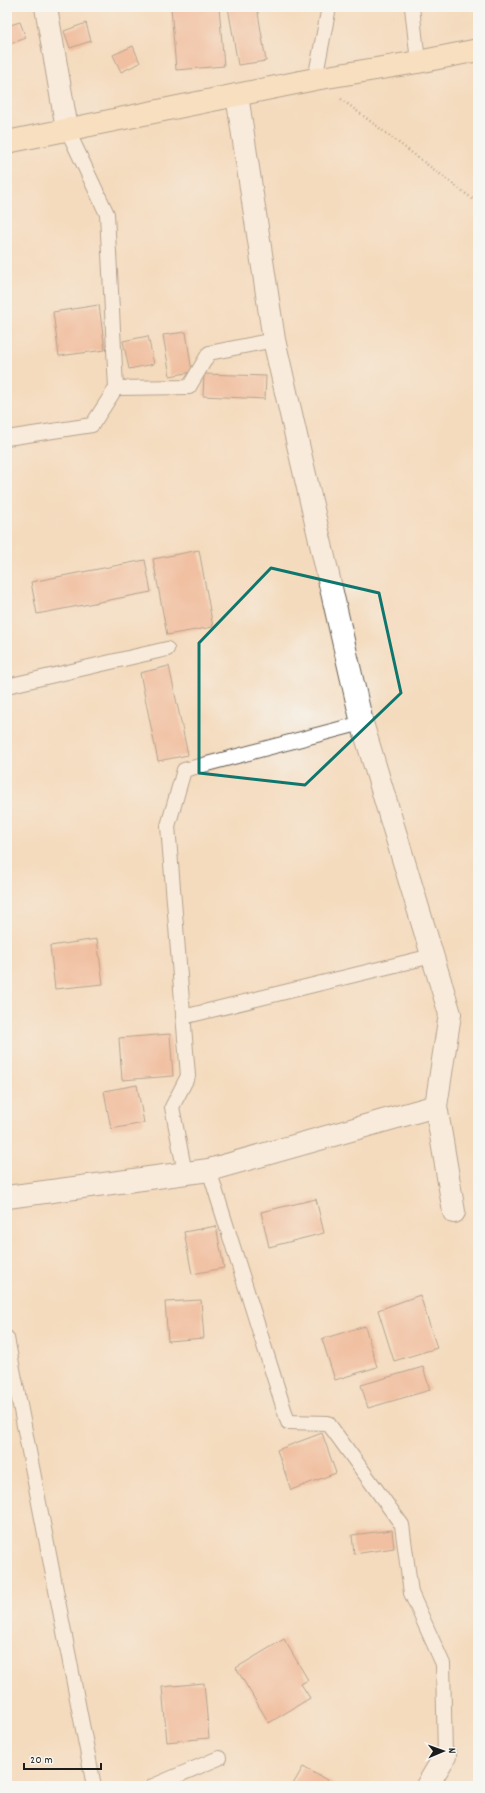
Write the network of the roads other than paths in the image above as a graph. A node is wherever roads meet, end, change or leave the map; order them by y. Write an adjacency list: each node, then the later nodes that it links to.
1 (46, 7): 8 (street)
2 (329, 7): 6 (lane)
3 (412, 7): 5 (lane)
4 (478, 50): 5 (main road)
5 (418, 62): 6 (main road)
6 (315, 79): 7 (main road)
7 (237, 94): 8 (main road); 10 (street)
8 (68, 129): 9 (main road); 11 (lane)
9 (7, 142)
10 (274, 340): 11 (lane); 15 (street)
11 (116, 388): 12 (lane)
12 (7, 438)
13 (167, 649): 14 (lane)
14 (7, 686)
15 (362, 723): 16 (street); 17 (lane)
16 (432, 956): 17 (lane); 18 (street)
17 (183, 1017): 20 (lane)
18 (436, 1106): 19 (street); 23 (street)
19 (209, 1170): 20 (street); 25 (lane)
20 (185, 1172): 21 (street)
21 (7, 1197): 22 (lane)
22 (7, 1200)
23 (454, 1212)
24 (7, 1338): 27 (lane)
25 (445, 1756): 29 (street)
26 (219, 1758): 28 (lane)
27 (94, 1786)
28 (153, 1786)
29 (427, 1786)

